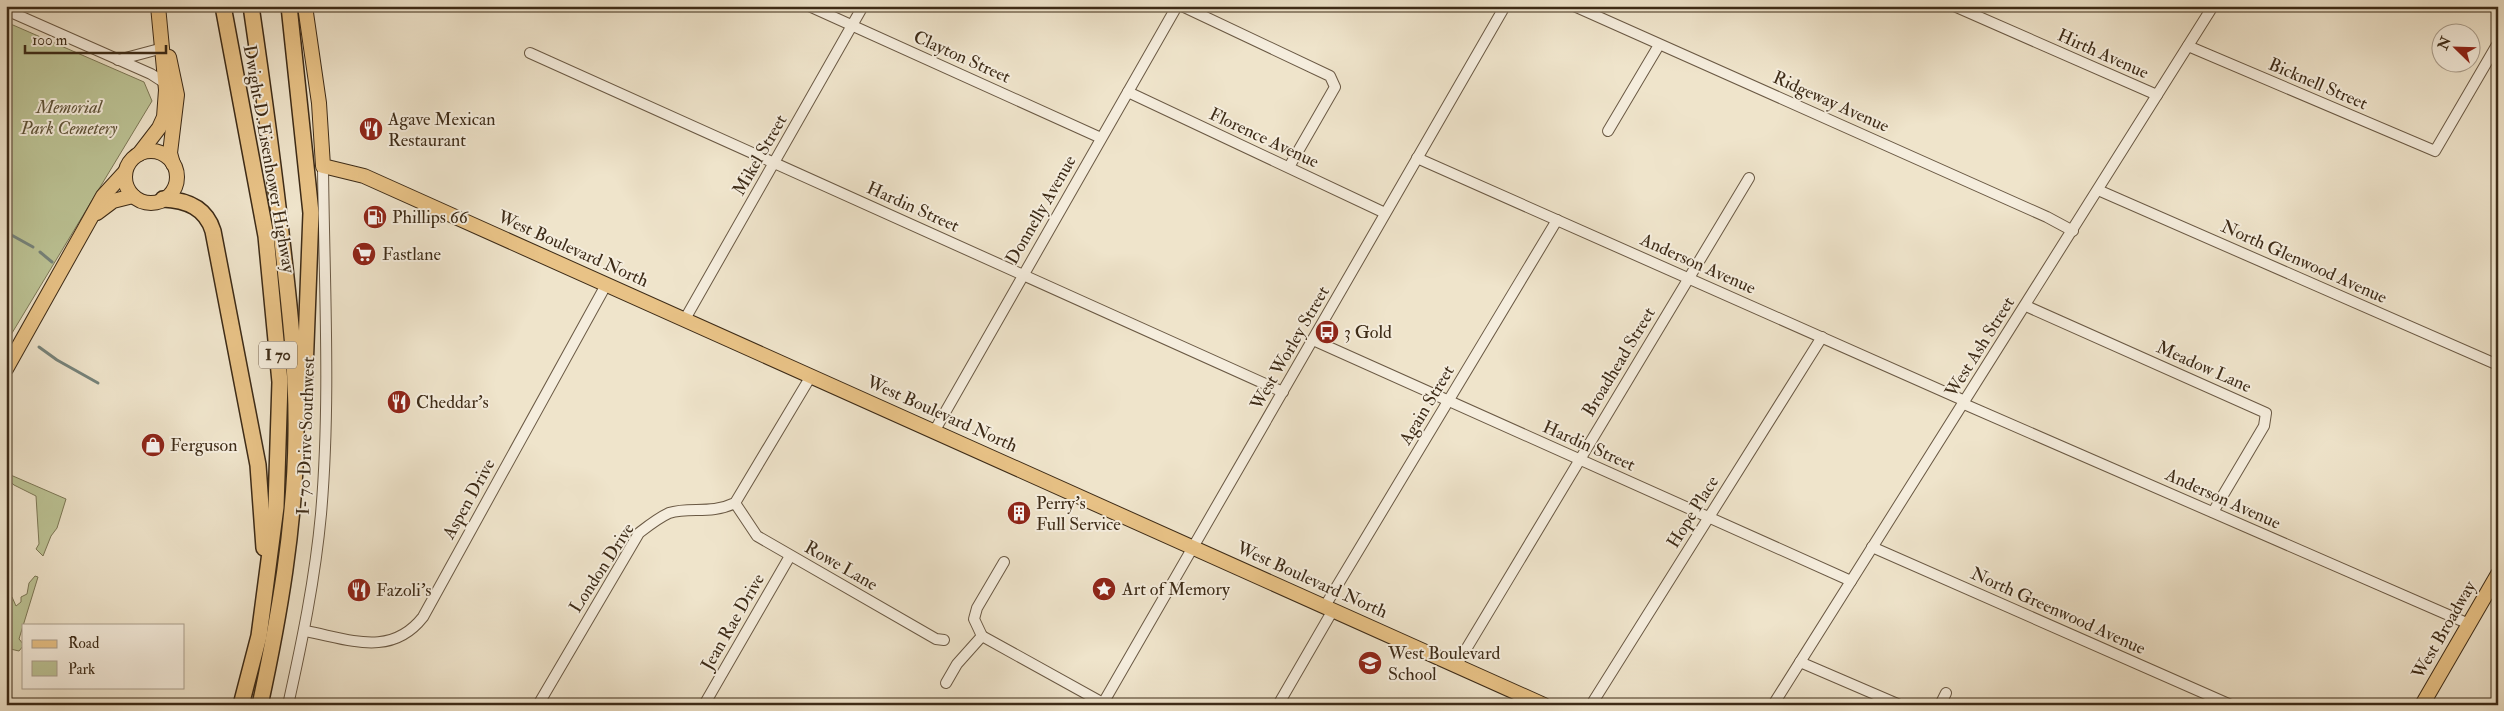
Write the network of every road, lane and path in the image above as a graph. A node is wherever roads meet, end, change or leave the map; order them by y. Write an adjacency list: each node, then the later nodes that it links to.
1 (158, 6): 19 (main road)
2 (223, 6): 66 (highway, Dwight D. Eisenhower Highway / I 70)
3 (252, 6): 56 (highway, Dwight D. Eisenhower Highway / I 70)
4 (289, 6): 56 (highway)
5 (305, 6): 31 (main road)
6 (808, 6): 15 (street, Clayton Street)
7 (863, 6): 15 (street, Mikel Street)
8 (1176, 6): 23 (street, Donnelly Avenue)
9 (1182, 6): 32 (street)
10 (1505, 6): 28 (street, West Worley Street)
11 (1574, 6): 17 (street, Ridgeway Avenue)
12 (1954, 6): 24 (street, Hirth Avenue)
13 (2213, 6): 18 (street, West Ash Street)
14 (6, 10): 21 (street)
15 (852, 26): 26 (street, Clayton Street); 29 (street, Mikel Street)
16 (2498, 43): 18 (street, Bicknell Street)
17 (1659, 45): 25 (street); 41 (street, Ridgeway Avenue)
18 (2188, 46): 24 (street, West Ash Street)
19 (163, 48): 21 (street); 22 (main road); 30 (main road)
20 (530, 53): 29 (street, Hardin Street)
21 (118, 60): 22 (street)
22 (165, 83): 27 (main road)
23 (1128, 92): 26 (street, Donnelly Avenue); 32 (street, Florence Avenue)
24 (2157, 95): 35 (street, West Ash Street)
25 (1608, 131)
26 (1102, 138): 42 (street, Donnelly Avenue)
27 (139, 154): 30 (main road); 33 (main road)
28 (1417, 158): 38 (street, West Worley Street); 40 (street, Anderson Avenue)
29 (774, 162): 42 (street, Hardin Street); 46 (street, Mikel Street)
30 (173, 164): 37 (main road)
31 (322, 166): 44 (main road, West Boulevard North); 70 (street, I- 70 Drive Southwest)
32 (1289, 168): 38 (street, Florence Avenue)
33 (125, 172): 36 (main road); 39 (main road)
34 (1749, 178): 43 (street, Broadhead Street)
35 (2098, 190): 41 (street, West Ash Street); 49 (street, North Glenwood Avenue)
36 (133, 196): 37 (main road); 39 (main road)
37 (164, 199): 66 (highway)
38 (1386, 213): 48 (street, West Worley Street)
39 (94, 215): 50 (main road)
40 (1557, 220): 43 (street, Anderson Avenue); 53 (street, Again Street)
41 (2073, 231): 45 (street, West Ash Street)
42 (1023, 274): 52 (street, Hardin Street); 55 (street, Donnelly Avenue)
43 (1688, 278): 47 (street, Anderson Avenue); 57 (street, Broadhead Street)
44 (606, 285): 46 (main road, West Boulevard North); 70 (street, Aspen Drive)
45 (2026, 306): 54 (street, West Ash Street); 59 (street, Meadow Lane)
46 (685, 319): 51 (main road, West Boulevard North)
47 (1822, 337): 54 (street, Anderson Avenue); 60 (street, Hope Place)
48 (1313, 340): 52 (street, West Worley Street); 53 (street, Hardin Street)
49 (2498, 365)
50 (6, 368)
51 (811, 376): 55 (main road, West Boulevard North); 58 (street)
52 (1283, 392): 62 (street, West Worley Street)
53 (1449, 401): 57 (street, Hardin Street); 68 (street, Again Street)
54 (1965, 403): 59 (street, Anderson Avenue); 61 (street, West Ash Street)
55 (935, 430): 62 (main road, West Boulevard North)
56 (296, 435): 79 (highway, Dwight D. Eisenhower Highway / I 70)
57 (1579, 459): 60 (street, Hardin Street); 74 (street, Broadhead Street)
58 (735, 503): 63 (street, Rowe Lane); 81 (street, London Drive)
59 (2213, 512): 69 (street, Anderson Avenue)
60 (1709, 518): 67 (street, Hardin Street); 85 (street, Hope Place)
61 (1872, 547): 67 (street, West Ash Street); 89 (street, North Greenwood Avenue)
62 (1194, 548): 68 (main road, West Boulevard North); 77 (street, West Worley Street)
63 (790, 556): 72 (street, Rowe Lane); 82 (street, Jean Rae Drive)
64 (1004, 562): 71 (street)
65 (2498, 574): 69 (main road, West Broadway)
66 (266, 581): 78 (highway, Dwight D. Eisenhower Highway / I 70)
67 (1851, 581): 73 (street, West Ash Street)
68 (1329, 608): 74 (main road, West Boulevard North); 83 (street, Again Street)
69 (2469, 624): 90 (main road, West Broadway)
70 (305, 631): 80 (street, I- 70 Drive Southwest)
71 (982, 636): 75 (street); 77 (street)
72 (944, 640)
73 (1800, 662): 86 (street, West Ash Street); 87 (street)
74 (1456, 666): 84 (main road, West Boulevard North)
75 (946, 683)
76 (1946, 693): 88 (street)
77 (1103, 704)
78 (241, 705)
79 (260, 705)
80 (288, 705)
81 (538, 705)
82 (704, 705)
83 (1278, 705)
84 (1544, 705)
85 (1591, 705)
86 (1773, 705)
87 (1900, 705)
88 (1940, 705)
89 (2231, 705)
90 (2422, 705)

